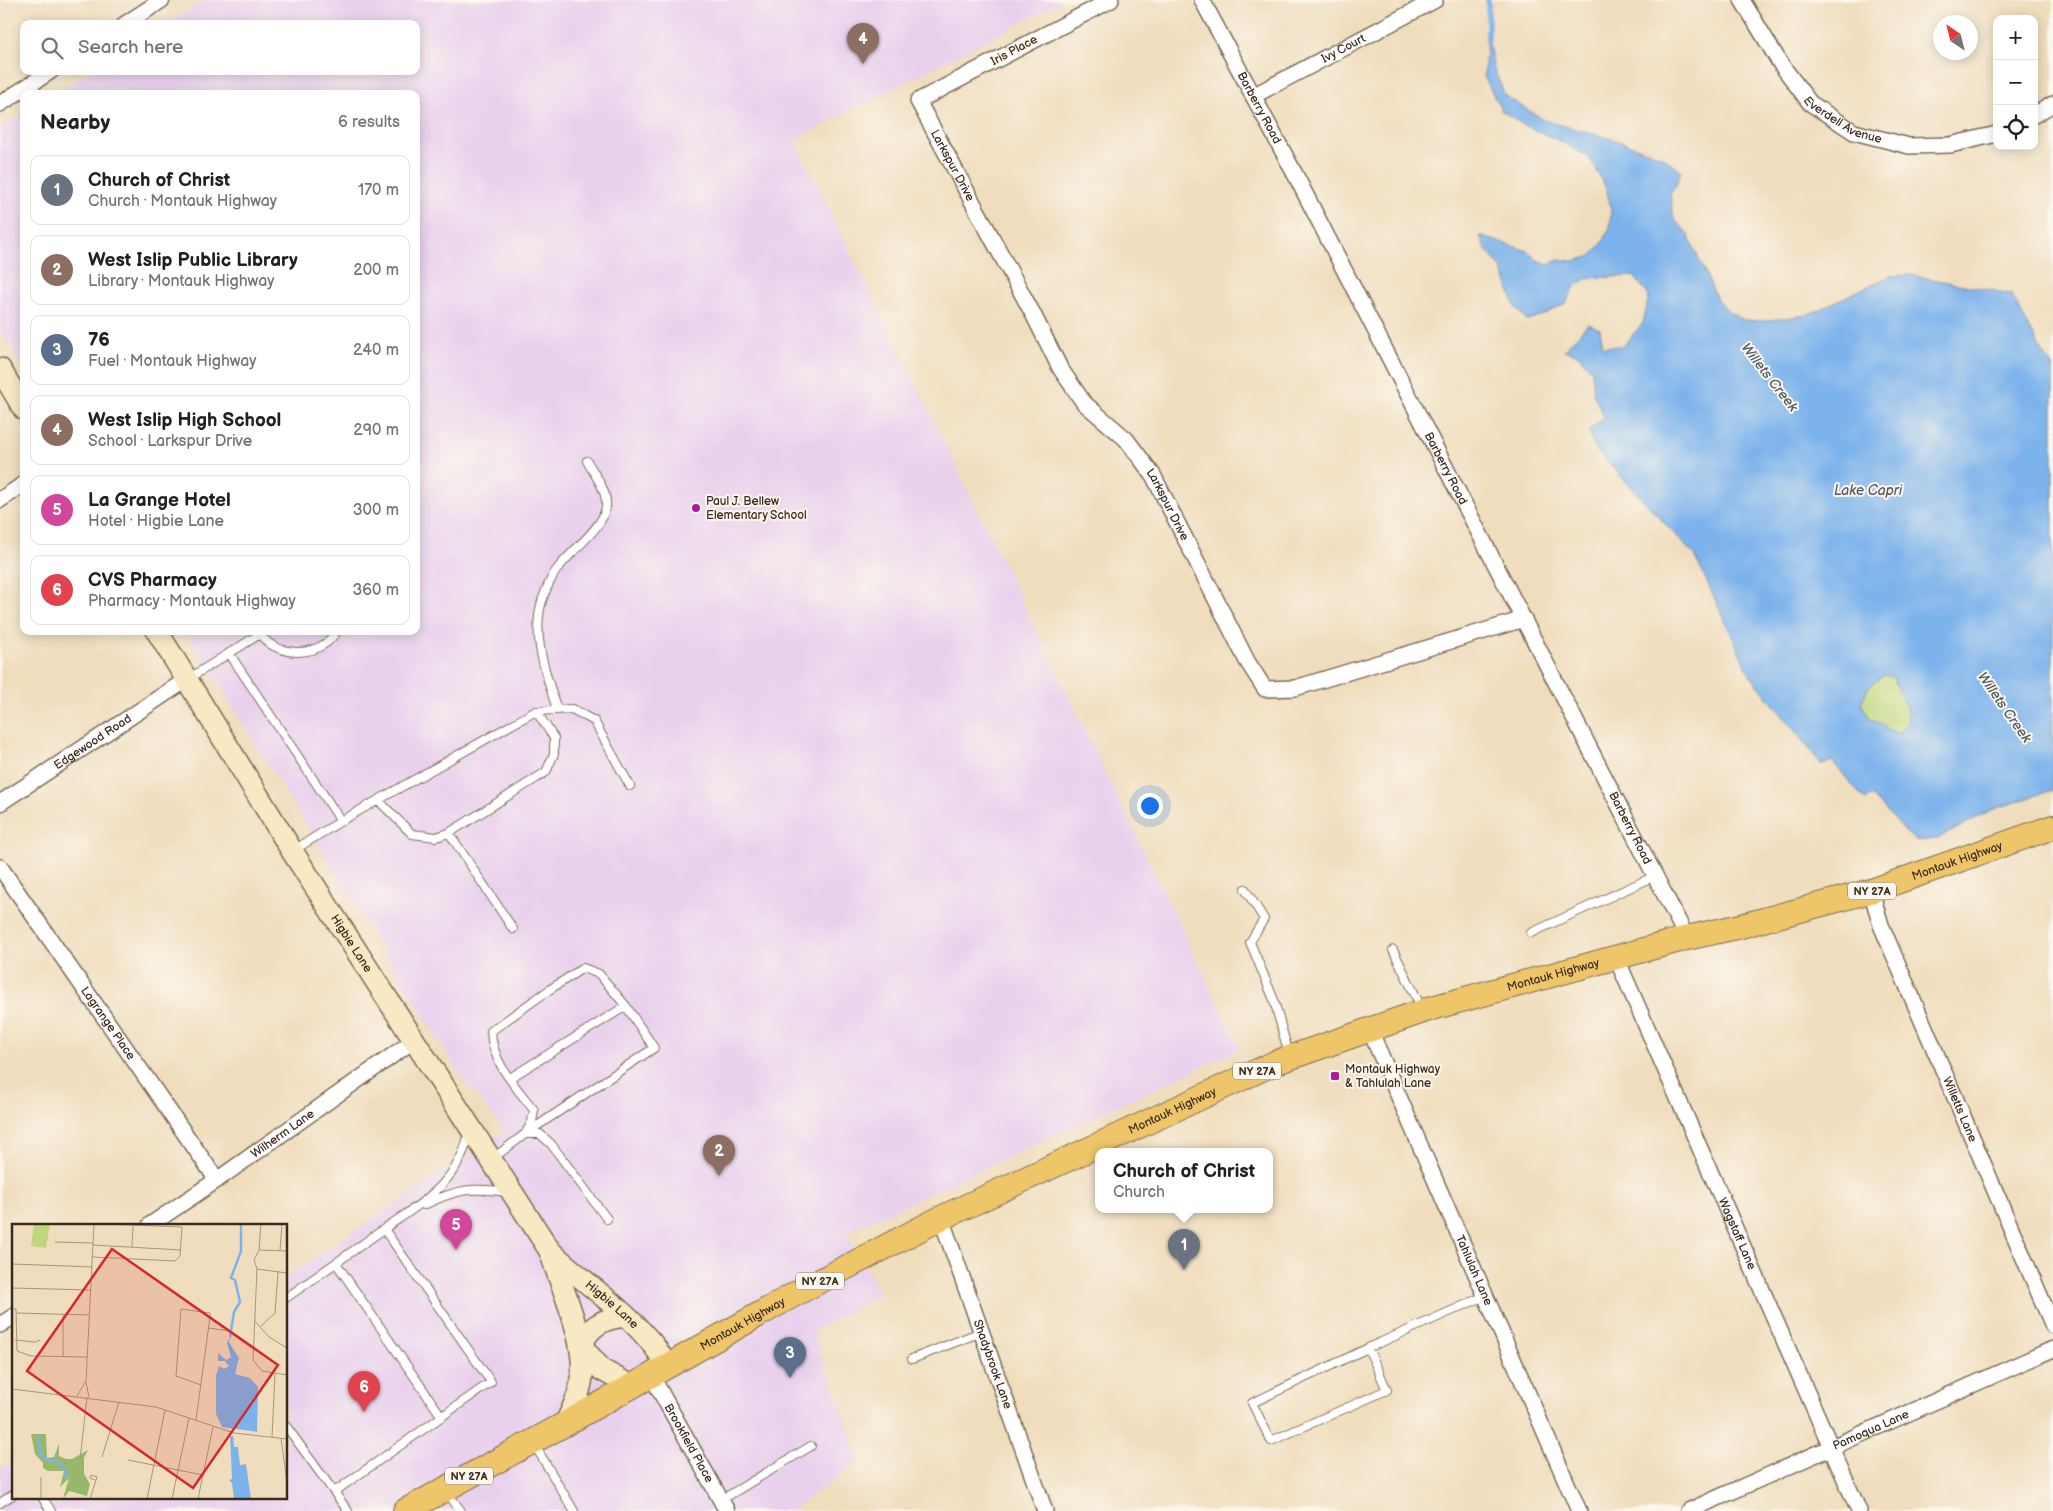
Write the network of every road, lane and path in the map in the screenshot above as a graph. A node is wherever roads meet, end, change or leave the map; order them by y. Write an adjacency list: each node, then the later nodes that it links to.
1 (162, 0): 6 (street)
2 (1111, 0): 11 (street, Iris Place)
3 (1202, 0): 10 (street, Barberry Road)
4 (1436, 0): 10 (street, Ivy Court)
5 (1742, 0): 15 (street, Everdell Avenue)
6 (131, 20)
7 (45, 75): 8 (street)
8 (22, 90)
9 (20, 91): 12 (street)
10 (1253, 96): 21 (street, Barberry Road)
11 (918, 101): 21 (street, Larkspur Drive)
12 (0, 104)
13 (2053, 104): 14 (street)
14 (2038, 113)
15 (1993, 135)
16 (0, 369): 17 (main road)
17 (20, 402)
18 (587, 461): 29 (lane)
19 (20, 487): 20 (street)
20 (0, 500)
21 (1524, 618): 38 (street, Barberry Road)
22 (159, 635): 27 (main road, Higbie Lane)
23 (256, 635): 26 (lane)
24 (261, 635): 25 (lane)
25 (333, 635)
26 (229, 653): 27 (lane); 33 (lane)
27 (186, 680): 32 (street, Edgewood Road); 36 (main road, Higbie Lane)
28 (536, 710): 29 (lane); 31 (lane); 35 (lane)
29 (556, 710): 30 (lane)
30 (630, 786)
31 (378, 800): 33 (lane); 35 (lane)
32 (0, 803)
33 (341, 821): 36 (lane)
34 (2053, 827): 40 (main road, Montauk Highway / NY 27A)
35 (449, 834): 41 (lane)
36 (292, 851): 49 (main road, Higbie Lane)
37 (0, 867): 55 (street, Lagrange Place)
38 (1655, 876): 42 (lane); 43 (street, Barberry Road)
39 (1245, 889): 50 (lane)
40 (1871, 891): 43 (main road, Montauk Highway / NY 27A); 69 (street, Willetts Lane)
41 (513, 929)
42 (1531, 933)
43 (1687, 938): 45 (main road, Montauk Highway / NY 27A)
44 (1393, 950): 47 (lane)
45 (1616, 957): 47 (main road, Montauk Highway / NY 27A); 82 (street, Wagstaff Lane)
46 (626, 1006): 51 (lane); 51 (lane); 53 (lane)
47 (1423, 1011): 48 (main road, Montauk Highway / NY 27A)
48 (1369, 1028): 50 (main road, Montauk Highway / NY 27A); 64 (street, Tahlulah Lane)
49 (413, 1041): 52 (main road, Higbie Lane); 55 (street, Wilherm Lane)
50 (1290, 1057): 58 (main road, Montauk Highway / NY 27A)
51 (510, 1078): 53 (lane)
52 (470, 1129): 54 (main road, Higbie Lane); 57 (lane)
53 (525, 1134): 54 (lane); 59 (lane)
54 (490, 1160): 56 (main road, Higbie Lane)
55 (217, 1180): 60 (street, Wilherm Lane)
56 (511, 1192): 57 (lane); 62 (main road, Higbie Lane)
57 (411, 1211): 61 (lane)
58 (941, 1218): 70 (street, Shadybrook Lane); 75 (main road, Montauk Highway / NY 27A)
59 (607, 1219)
60 (151, 1224)
61 (384, 1229): 63 (lane); 77 (lane)
62 (550, 1251): 66 (main road, Higbie Lane); 71 (main road, Higbie Lane)
63 (336, 1263): 65 (lane); 77 (lane)
64 (1486, 1296): 72 (lane); 95 (street, Tahlulah Lane)
65 (288, 1297)
66 (624, 1316): 71 (main road); 75 (main road, Higbie Lane)
67 (12, 1317): 68 (street)
68 (0, 1325)
69 (2053, 1326)
70 (982, 1332): 74 (lane); 94 (street, Shadybrook Lane)
71 (581, 1346): 76 (main road, Higbie Lane); 78 (main road, Higbie Lane)
72 (1368, 1348): 72 (lane)
73 (2053, 1349): 82 (street, Pamoqua Lane)
74 (912, 1358)
75 (659, 1370): 76 (main road, Montauk Highway / NY 27A); 88 (street, Brookfield Place)
76 (631, 1386): 78 (main road, Montauk Highway / NY 27A)
77 (442, 1417): 84 (lane)
78 (566, 1424): 80 (main road, Montauk Highway / NY 27A)
79 (288, 1429): 84 (lane)
80 (532, 1442): 83 (main road, Montauk Highway / NY 27A); 93 (lane)
81 (811, 1446): 88 (lane)
82 (1831, 1448): 96 (street, Pamoqua Lane); 97 (street, Wagstaff Lane)
83 (445, 1489): 91 (main road, Montauk Highway / NY 27A); 92 (lane)
84 (334, 1492): 90 (lane)
85 (12, 1495): 87 (lane)
86 (43, 1498): 89 (lane)
87 (0, 1504)
88 (724, 1506)
89 (51, 1511)
90 (348, 1511)
91 (405, 1511)
92 (461, 1511)
93 (574, 1511)
94 (1045, 1511)
95 (1578, 1511)
96 (1688, 1511)
97 (1859, 1511)

